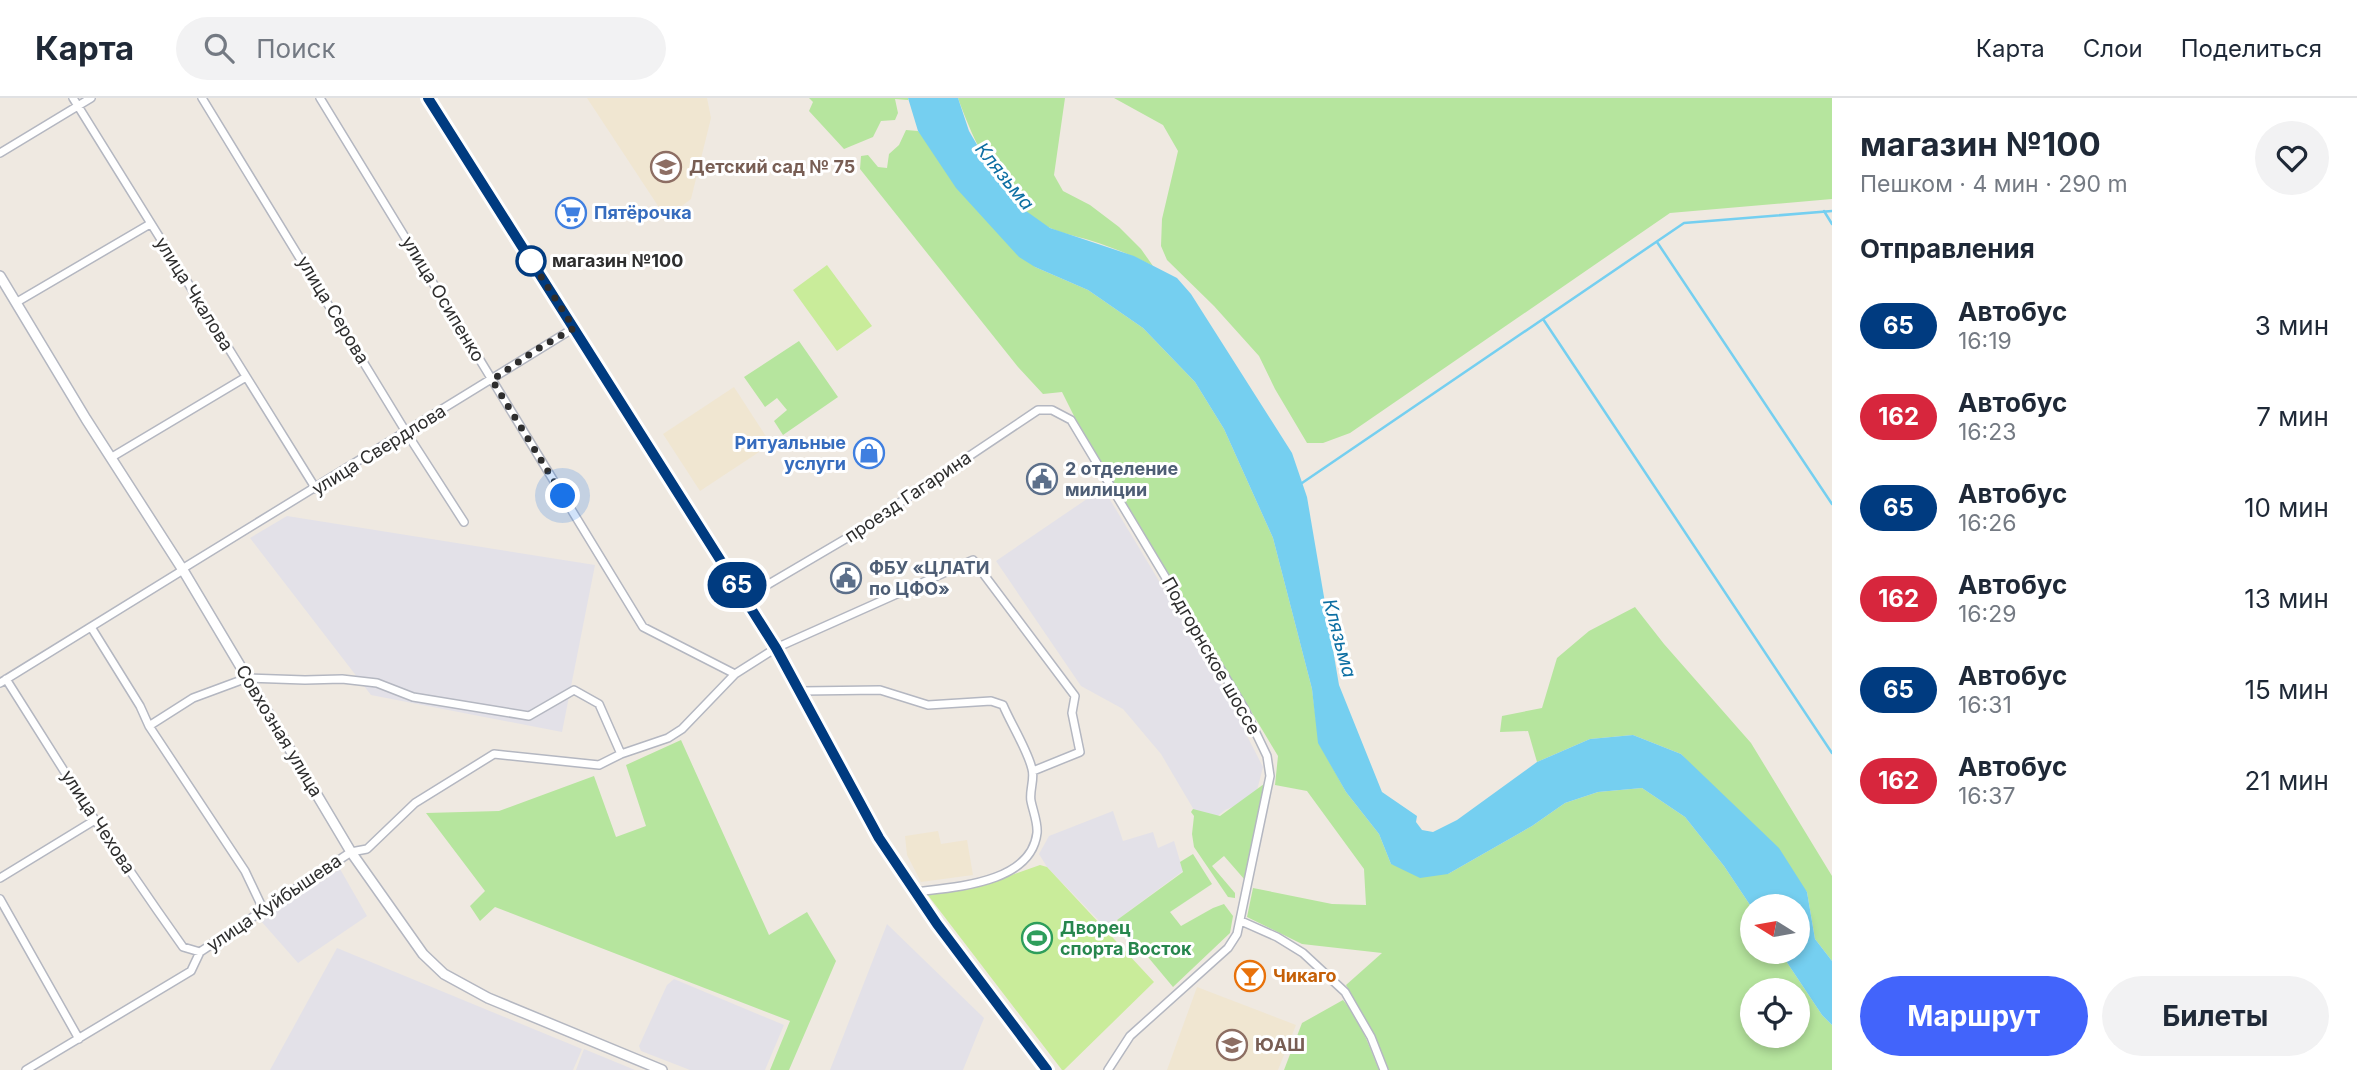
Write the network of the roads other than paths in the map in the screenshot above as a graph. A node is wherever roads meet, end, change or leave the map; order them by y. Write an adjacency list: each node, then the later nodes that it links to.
1 (73, 98): 6 (street, улица Чкалова)
2 (91, 98): 6 (street)
3 (202, 98): 15 (street, улица Серова)
4 (320, 98): 13 (street, улица Осипенко)
5 (428, 98): 11 (main road)
6 (78, 106): 7 (street); 8 (street, улица Чкалова)
7 (0, 153)
8 (150, 224): 10 (street); 12 (street, улица Чкалова)
9 (0, 276): 10 (street, Совхозная улица)
10 (17, 302): 16 (street, Совхозная улица)
11 (574, 328): 13 (street, улица Свердлова); 20 (main road)
12 (246, 377): 16 (street); 17 (street, улица Чкалова)
13 (492, 380): 15 (street, улица Свердлова); 23 (street, улица Осипенко)
14 (1071, 420): 20 (street, проезд Гагарина); 36 (street, Подгорнское шоссе)
15 (406, 432): 17 (street, улица Свердлова); 18 (street, улица Серова)
16 (112, 457): 19 (street, Совхозная улица)
17 (316, 489): 19 (street, улица Свердлова)
18 (464, 522)
19 (183, 570): 21 (street, улица Свердлова); 24 (street, Совхозная улица)
20 (745, 598): 22 (main road)
21 (91, 627): 25 (street, улица Свердлова); 27 (street)
22 (776, 648): 23 (street, улица Куйбышева); 26 (main road); 29 (street, улица Куйбышева)
23 (735, 674): 28 (street, улица Куйбышева)
24 (247, 678): 27 (street); 28 (street); 31 (street, Совхозная улица)
25 (3, 681): 30 (street, улица Чехова)
26 (802, 691): 29 (street); 33 (main road)
27 (149, 726): 35 (street)
28 (621, 754): 31 (street, улица Куйбышева)
29 (1033, 771): 33 (street)
30 (95, 820): 32 (street); 37 (street, улица Чехова)
31 (351, 852): 35 (street, улица Куйбышева); 40 (street, Совхозная улица)
32 (0, 878)
33 (915, 892): 41 (main road)
34 (0, 899): 38 (street)
35 (264, 911): 37 (street, улица Куйбышева)
36 (1241, 921): 42 (street, Подгорнское шоссе); 43 (street)
37 (200, 952): 38 (street, улица Куйбышева)
38 (79, 1039): 39 (street, улица Куйбышева)
39 (26, 1070)
40 (662, 1070)
41 (1047, 1070)
42 (1108, 1070)
43 (1384, 1070)

